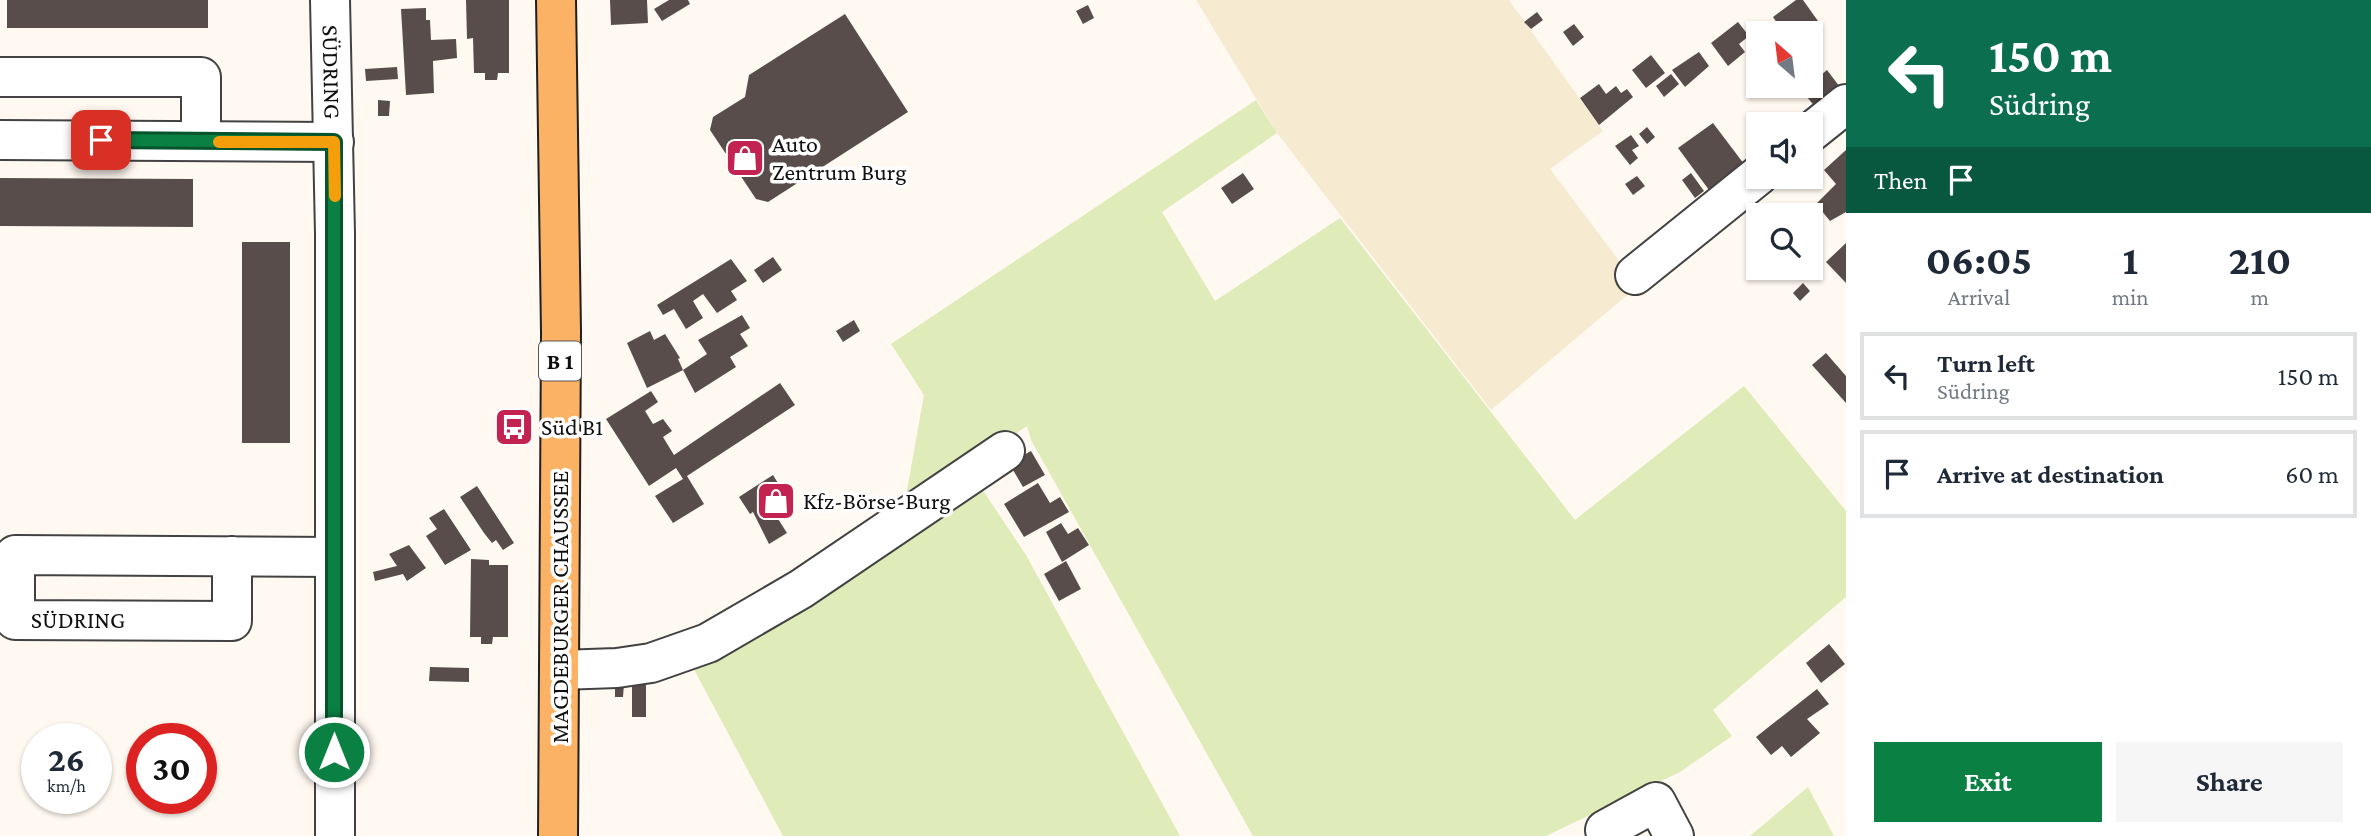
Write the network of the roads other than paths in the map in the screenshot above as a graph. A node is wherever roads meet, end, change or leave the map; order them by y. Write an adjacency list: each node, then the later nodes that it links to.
1 (330, 0): 8 (street, SÜDRING)
2 (556, 0): 14 (main road, MAGDEBURGER CHAUSSEE / B 1)
3 (0, 77): 7 (street)
4 (1846, 104): 5 (street)
5 (1823, 122)
6 (0, 140): 7 (street, SÜDRING)
7 (201, 141): 8 (street, SÜDRING)
8 (334, 142): 13 (street, SÜDRING)
9 (1746, 185): 10 (street)
10 (1634, 275)
11 (1005, 451): 14 (street)
12 (232, 556): 12 (street, SÜDRING); 13 (street, SÜDRING)
13 (334, 557): 16 (street, SÜDRING)
14 (560, 670): 17 (main road, MAGDEBURGER CHAUSSEE / B 1)
15 (1602, 834): 18 (street)
16 (335, 836)
17 (558, 836)
18 (1674, 836)

